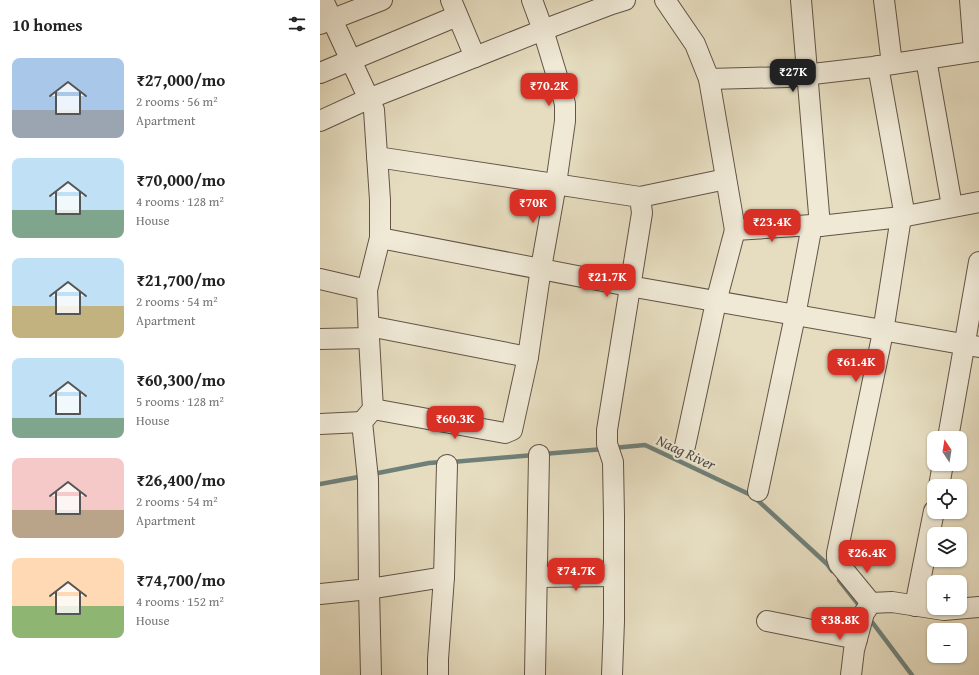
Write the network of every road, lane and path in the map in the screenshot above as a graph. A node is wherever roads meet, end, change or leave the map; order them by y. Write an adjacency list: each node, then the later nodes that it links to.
1 (323, 0): 10 (street)
2 (382, 0): 10 (street)
3 (532, 0): 11 (street)
4 (665, 0): 19 (street)
5 (802, 0): 18 (street)
6 (884, 0): 16 (street)
7 (970, 0): 12 (street)
8 (616, 1): 11 (street)
9 (454, 8): 13 (street); 15 (street)
10 (326, 21): 15 (street)
11 (543, 30): 13 (street); 24 (street)
12 (977, 51): 14 (street)
13 (475, 58): 20 (street)
14 (926, 59): 16 (street); 27 (street)
15 (351, 61): 17 (street); 20 (street)
16 (885, 65): 18 (street); 28 (street)
17 (320, 73)
18 (807, 75): 19 (street); 29 (street)
19 (709, 79): 23 (street)
20 (368, 99): 21 (street); 22 (street)
21 (320, 121)
22 (377, 157): 24 (street); 31 (street)
23 (726, 179): 25 (street); 30 (street)
24 (556, 184): 25 (street); 33 (street)
25 (640, 197): 35 (street)
26 (979, 202): 27 (street)
27 (952, 206): 28 (street)
28 (903, 217): 29 (street); 40 (street)
29 (816, 225): 30 (street); 38 (street)
30 (735, 230): 37 (street)
31 (380, 238): 33 (street); 36 (street)
32 (979, 262): 42 (street)
33 (541, 268): 35 (street); 43 (street)
34 (320, 279): 36 (street)
35 (629, 286): 37 (street); 52 (street)
36 (367, 290): 39 (street)
37 (716, 302): 38 (street); 47 (street)
38 (795, 316): 40 (street); 50 (street)
39 (369, 332): 41 (street); 43 (street); 44 (street)
40 (883, 332): 42 (street); 59 (street)
41 (320, 339)
42 (972, 346): 46 (street)
43 (528, 357): 44 (street)
44 (368, 416): 45 (street); 55 (street)
45 (320, 424)
46 (950, 431)
47 (685, 446)
48 (540, 455): 54 (street)
49 (447, 465): 53 (street)
50 (758, 491)
51 (932, 519): 57 (street)
52 (614, 576): 54 (street); 65 (street)
53 (444, 577): 55 (street); 63 (street)
54 (538, 577): 64 (street)
55 (369, 589): 56 (street); 62 (street)
56 (320, 594)
57 (915, 606): 58 (street); 59 (street)
58 (979, 607)
59 (868, 608): 61 (street)
60 (767, 621): 61 (street)
61 (857, 639): 66 (street)
62 (371, 675)
63 (438, 675)
64 (535, 675)
65 (612, 675)
66 (851, 675)

